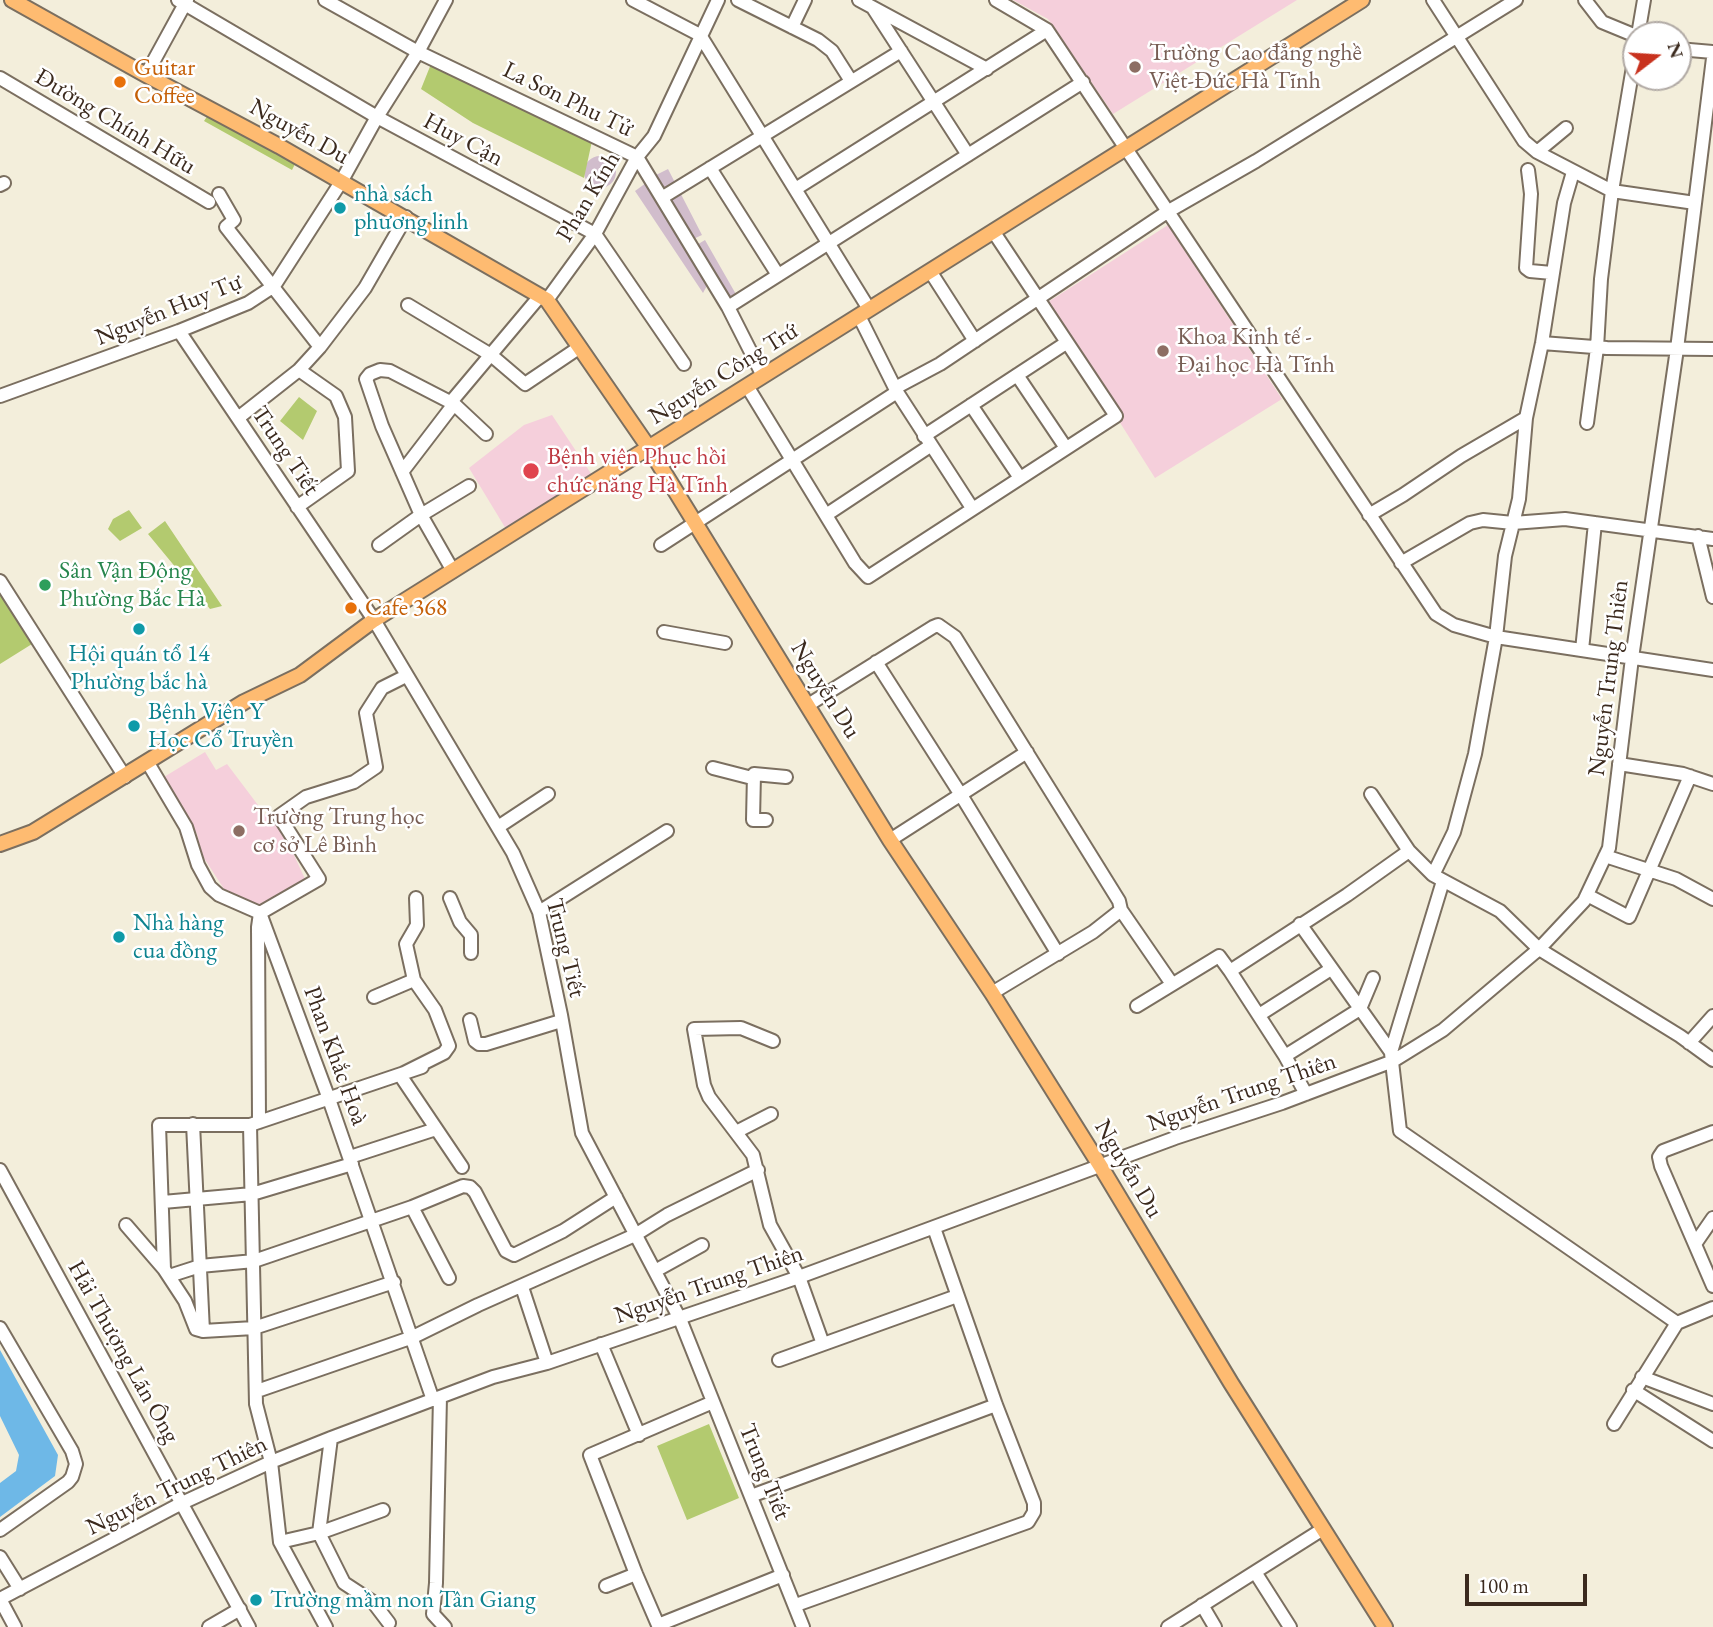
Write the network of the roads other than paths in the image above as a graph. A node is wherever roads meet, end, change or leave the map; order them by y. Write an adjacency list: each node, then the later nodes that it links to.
1 (12, 0): 29 (main road, Nguyễn Du)
2 (325, 0): 25 (street, La Sơn Phu Tử)
3 (446, 0): 25 (street, Nguyễn Huy Tự)
4 (633, 0): 21 (street)
5 (718, 0): 21 (street, Phan Kính)
6 (738, 0): 18 (street)
7 (805, 0): 18 (street)
8 (859, 0): 16 (street)
9 (996, 0): 20 (street)
10 (1362, 0): 38 (main road, Nguyễn Công Trứ)
11 (1433, 0): 22 (street)
12 (1517, 0): 22 (street)
13 (1644, 0): 17 (street)
14 (183, 1): 29 (street); 35 (street, Huy Cận)
15 (1591, 3): 19 (street)
16 (873, 8): 24 (street); 28 (street)
17 (1640, 21)
18 (792, 27): 31 (street)
19 (1622, 29)
20 (1047, 30): 28 (street); 32 (street)
21 (700, 35): 37 (street); 41 (street, Phan Kính)
22 (1457, 37): 39 (street); 50 (street)
23 (1692, 50): 26 (street)
24 (901, 51): 31 (street); 34 (street)
25 (418, 52): 35 (street, Nguyễn Huy Tự); 41 (street, La Sơn Phu Tử)
26 (1713, 52)
27 (1713, 58): 49 (street, Nguyễn Trung Thiên)
28 (987, 69): 34 (street)
29 (146, 75): 45 (main road, Nguyễn Du)
30 (0, 78): 58 (street, Đường Chính Hữu)
31 (851, 81): 37 (street)
32 (1083, 82): 38 (street); 40 (street)
33 (1629, 91): 47 (street)
34 (934, 101): 40 (street); 46 (street)
35 (377, 117): 45 (street, Nguyễn Huy Tự); 53 (street, Huy Cận)
36 (1566, 128): 39 (street)
37 (762, 136): 42 (street); 46 (street)
38 (1125, 149): 50 (street); 52 (main road, Nguyễn Công Trứ)
39 (1537, 152): 44 (street)
40 (968, 155): 54 (street)
41 (637, 157): 48 (street, La Sơn Phu Tử); 53 (street, Phan Kính)
42 (710, 168): 48 (street); 57 (street)
43 (1528, 170): 56 (street)
44 (1573, 172): 47 (street); 56 (street)
45 (341, 182): 51 (main road, Nguyễn Du); 58 (street, Nguyễn Huy Tự)
46 (797, 188): 54 (street)
47 (1612, 191): 49 (street); 70 (street)
48 (663, 197): 62 (street, La Sơn Phu Tử)
49 (1695, 203): 71 (street, Nguyễn Trung Thiên)
50 (1167, 212): 60 (street); 98 (street)
51 (406, 217): 59 (main road, Nguyễn Du); 68 (street)
52 (993, 231): 55 (main road, Nguyễn Công Trứ); 60 (street)
53 (595, 234): 59 (street, Phan Kính); 74 (street, Huy Cận)
54 (828, 243): 57 (street); 63 (street)
55 (930, 271): 63 (main road, Nguyễn Công Trứ); 65 (street)
56 (1552, 273): 67 (street)
57 (778, 275): 62 (street)
58 (274, 286): 64 (street, Nguyễn Huy Tự); 68 (street)
59 (544, 298): 69 (main road, Nguyễn Du); 73 (street, Phan Kính)
60 (1038, 300): 65 (street); 66 (street)
61 (408, 305): 73 (street)
62 (728, 307): 77 (street, La Sơn Phu Tử)
63 (864, 313): 77 (main road, Nguyễn Công Trứ); 79 (street)
64 (179, 331): 80 (street, Nguyễn Huy Tự); 83 (street, Trung Tiết)
65 (975, 341): 79 (street)
66 (1066, 343): 76 (street); 89 (street)
67 (1542, 343): 70 (street); 84 (street)
68 (320, 346): 75 (street)
69 (580, 347): 73 (street); 88 (main road, Nguyễn Du)
70 (1597, 348): 71 (street); 85 (street)
71 (1676, 349): 72 (street); 102 (street, Nguyễn Trung Thiên)
72 (1713, 349)
73 (491, 355): 81 (street, Phan Kính)
74 (684, 364)
75 (299, 370): 83 (street); 94 (street)
76 (1017, 375): 82 (street); 89 (street)
77 (764, 376): 78 (main road, Nguyễn Công Trứ)
78 (747, 386): 88 (main road, Nguyễn Công Trứ); 90 (street)
79 (896, 390): 87 (street); 90 (street)
80 (0, 396)
81 (453, 403): 86 (street); 91 (street, Phan Kính); 91 (street)
82 (971, 405): 87 (street); 92 (street)
83 (238, 418): 94 (street, Trung Tiết)
84 (1526, 418): 98 (street); 100 (street)
85 (1587, 422)
86 (486, 434)
87 (927, 441): 95 (street); 97 (street)
88 (649, 448): 99 (main road, Nguyễn Du); 108 (main road, Nguyễn Công Trứ)
89 (1066, 448): 92 (street)
90 (791, 458): 97 (street); 99 (street)
91 (402, 472): 96 (street)
92 (1020, 478): 95 (street)
93 (469, 486): 96 (street)
94 (297, 507): 111 (street, Trung Tiết)
95 (972, 508): 97 (street)
96 (421, 515): 105 (street); 108 (street)
97 (826, 515)
98 (1369, 515): 107 (street)
99 (696, 523): 106 (street); 120 (main road, Nguyễn Du)
100 (1513, 523): 101 (street); 107 (street); 113 (street)
101 (1595, 523): 102 (street); 115 (street)
102 (1650, 530): 103 (street); 116 (street, Nguyễn Trung Thiên)
103 (1698, 536): 104 (street); 110 (street)
104 (1713, 539)
105 (379, 545)
106 (661, 545)
107 (1401, 563): 113 (street)
108 (453, 571): 111 (main road, Nguyễn Công Trứ)
109 (0, 582): 126 (street)
110 (1713, 597)
111 (374, 620): 119 (street, Trung Tiết); 122 (main road, Nguyễn Công Trứ)
112 (664, 632): 114 (street)
113 (1496, 637): 115 (street); 141 (street)
114 (725, 643)
115 (1582, 650): 116 (street)
116 (1632, 658): 118 (street); 123 (street, Nguyễn Trung Thiên)
117 (876, 663): 120 (street); 121 (street); 131 (street)
118 (1713, 670)
119 (406, 676): 134 (street, Trung Tiết); 148 (street)
120 (808, 705): 136 (main road, Nguyễn Du)
121 (1027, 752): 131 (street); 146 (street)
122 (148, 763): 126 (main road, Nguyễn Công Trứ); 148 (street)
123 (1619, 764): 125 (street); 139 (street, Nguyễn Trung Thiên)
124 (713, 768): 128 (street)
125 (1690, 776): 129 (street); 140 (street)
126 (125, 777): 137 (main road, Nguyễn Công Trứ)
127 (786, 777): 128 (street)
128 (752, 778): 133 (street)
129 (1713, 784)
130 (548, 794): 134 (street)
131 (961, 794): 136 (street); 152 (street)
132 (1371, 794): 138 (street)
133 (766, 820)
134 (498, 827): 147 (street, Trung Tiết)
135 (667, 831): 147 (street)
136 (890, 840): 158 (main road, Nguyễn Du)
137 (0, 844)
138 (1409, 851): 141 (street); 149 (street)
139 (1605, 856): 140 (street); 142 (street, Nguyễn Trung Thiên)
140 (1649, 870): 142 (street); 145 (street)
141 (1438, 878): 150 (street); 169 (street)
142 (1587, 895): 150 (street, Nguyễn Trung Thiên)
143 (416, 898): 156 (street)
144 (450, 898): 151 (street)
145 (1713, 899)
146 (1121, 910): 152 (street); 157 (street)
147 (539, 912): 165 (street, Trung Tiết)
148 (260, 913): 174 (street, Phan Khắc Hoà); 177 (street)
149 (1300, 924): 153 (street); 154 (street)
150 (1539, 949): 167 (street); 169 (street, Nguyễn Trung Thiên)
151 (471, 953)
152 (1058, 954): 158 (street)
153 (1331, 969): 161 (street); 162 (street)
154 (1230, 971): 157 (street); 162 (street)
155 (1373, 978): 161 (street)
156 (414, 980): 159 (street); 172 (street)
157 (1172, 984): 160 (street)
158 (992, 993): 183 (main road, Nguyễn Du)
159 (374, 997)
160 (1137, 1006)
161 (1360, 1009): 168 (street); 169 (street)
162 (1259, 1014): 168 (street)
163 (1713, 1016): 167 (street)
164 (470, 1020): 165 (street)
165 (561, 1021): 187 (street, Trung Tiết)
166 (773, 1041): 179 (street)
167 (1689, 1042): 170 (street)
168 (1285, 1056): 173 (street)
169 (1392, 1057): 173 (street, Nguyễn Trung Thiên); 210 (street)
170 (1713, 1059)
171 (422, 1068): 172 (street)
172 (400, 1075): 174 (street); 178 (street)
173 (1306, 1094): 183 (street, Nguyễn Trung Thiên)
174 (329, 1099): 177 (street); 181 (street, Phan Khắc Hoà)
175 (771, 1114): 179 (street)
176 (193, 1124): 177 (street); 188 (street); 189 (street)
177 (254, 1124): 186 (street)
178 (436, 1129): 181 (street); 182 (street)
179 (736, 1132): 185 (street)
180 (1713, 1132): 196 (street)
181 (351, 1161): 186 (street); 192 (street, Phan Khắc Hoà)
182 (462, 1167)
183 (1101, 1167): 194 (street, Nguyễn Trung Thiên); 234 (main road, Nguyễn Du)
184 (0, 1170): 232 (street, Hải Thượng Lãn Ông)
185 (758, 1170): 195 (street); 202 (street)
186 (252, 1194): 188 (street); 198 (street)
187 (616, 1197): 190 (street); 195 (street, Trung Tiết)
188 (197, 1198): 189 (street); 199 (street)
189 (163, 1202): 201 (street)
190 (412, 1208): 192 (street); 203 (street)
191 (1713, 1218): 196 (street)
192 (372, 1221): 198 (street); 204 (street, Phan Khắc Hoà)
193 (126, 1225): 201 (street)
194 (934, 1228): 202 (street, Nguyễn Trung Thiên); 207 (street)
195 (635, 1235): 200 (street, Trung Tiết); 206 (street)
196 (1695, 1244): 205 (street)
197 (702, 1245): 200 (street)
198 (254, 1261): 199 (street); 212 (street)
199 (200, 1266): 201 (street); 213 (street)
200 (655, 1271): 209 (street, Trung Tiết)
201 (166, 1272): 213 (street)
202 (799, 1277): 209 (street, Nguyễn Trung Thiên); 216 (street)
203 (449, 1278)
204 (394, 1282): 212 (street); 214 (street, Phan Khắc Hoà)
205 (1713, 1286)
206 (522, 1287): 214 (street); 218 (street)
207 (957, 1296): 216 (street); 225 (street)
208 (1713, 1308): 210 (street)
209 (680, 1319): 215 (street, Nguyễn Trung Thiên); 223 (street, Trung Tiết)
210 (1677, 1323): 219 (street)
211 (0, 1328): 235 (street)
212 (254, 1328): 213 (street); 221 (street)
213 (203, 1331)
214 (413, 1337): 221 (street); 222 (street, Phan Khắc Hoà)
215 (601, 1344): 218 (street, Nguyễn Trung Thiên); 227 (street)
216 (823, 1344): 217 (street)
217 (779, 1360)
218 (547, 1363): 222 (street, Nguyễn Trung Thiên)
219 (1642, 1377): 220 (street); 224 (street)
220 (1633, 1390): 226 (street); 229 (street)
221 (257, 1391): 230 (street)
222 (436, 1398): 228 (street, Nguyễn Trung Thiên); 253 (street, Phan Khắc Hoà)
223 (713, 1402): 227 (street); 231 (street, Trung Tiết)
224 (1713, 1404)
225 (996, 1405): 231 (street); 245 (street)
226 (1614, 1424)
227 (639, 1434): 240 (street)
228 (331, 1438): 230 (street, Nguyễn Trung Thiên); 236 (street)
229 (1713, 1441)
230 (271, 1462): 232 (street, Nguyễn Trung Thiên); 237 (street)
231 (751, 1496): 241 (street, Trung Tiết)
232 (182, 1503): 243 (street, Nguyễn Trung Thiên); 247 (street, Hải Thượng Lãn Ông)
233 (383, 1510): 236 (street)
234 (1323, 1529): 239 (street); 258 (main road, Nguyễn Du)
235 (0, 1530)
236 (319, 1533): 237 (street); 248 (street)
237 (280, 1542): 252 (street)
238 (0, 1557): 243 (street)
239 (1255, 1572): 246 (street); 257 (street)
240 (636, 1574): 241 (street); 242 (street)
241 (783, 1575): 245 (street, Trung Tiết)
242 (606, 1586)
243 (20, 1589): 244 (street, Nguyễn Trung Thiên)
244 (0, 1599): 249 (street)
245 (796, 1605): 254 (street, Trung Tiết)
246 (1202, 1605): 255 (street); 256 (street)
247 (240, 1609): 250 (street); 251 (street, Hải Thượng Lãn Ông)
248 (389, 1623)
249 (15, 1627)
250 (209, 1627)
251 (249, 1627)
252 (326, 1627)
253 (445, 1627)
254 (803, 1627)
255 (1168, 1627)
256 (1215, 1627)
257 (1290, 1627)
258 (1385, 1627)

